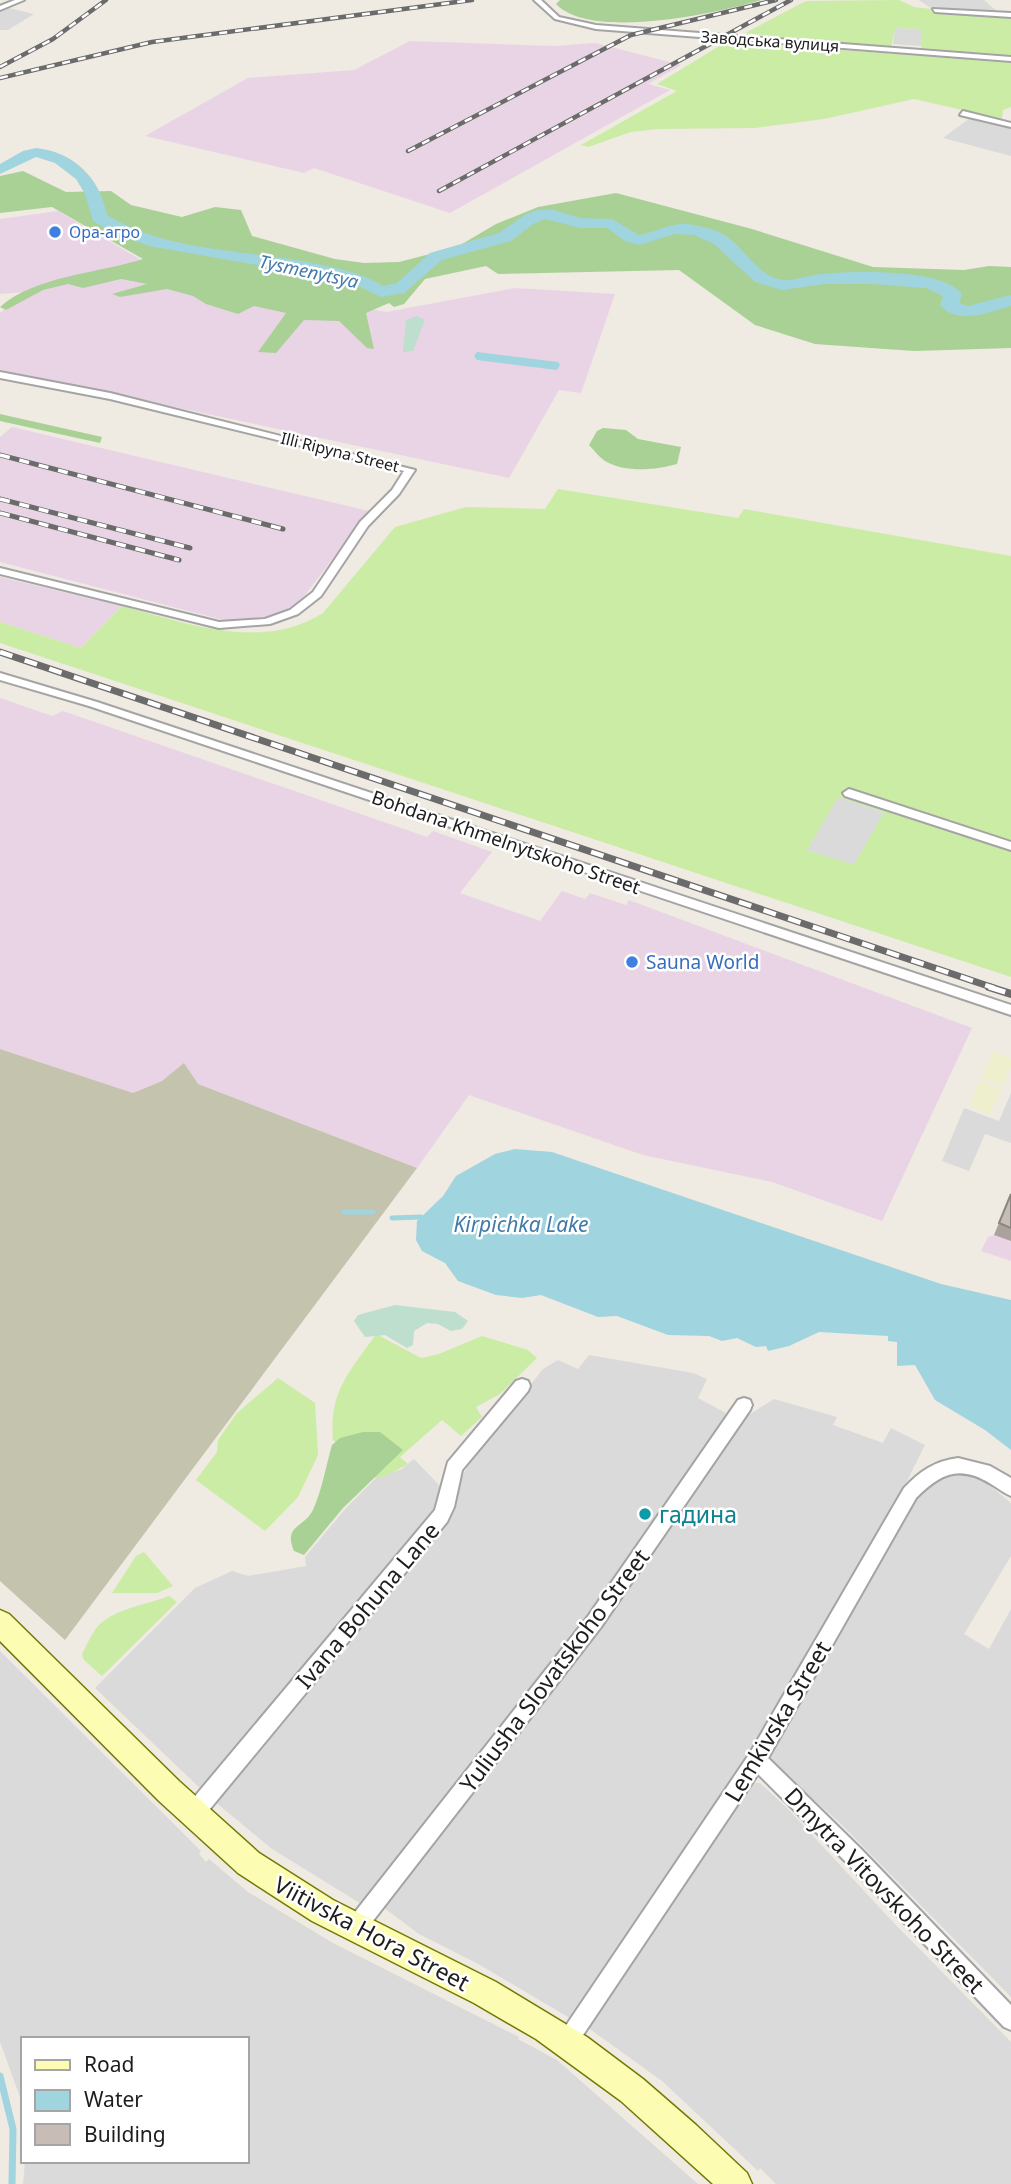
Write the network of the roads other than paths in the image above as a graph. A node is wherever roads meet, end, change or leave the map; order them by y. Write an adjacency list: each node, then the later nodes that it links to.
1 (21, 0): 3 (street)
2 (537, 0): 6 (street, Заводська вулиця)
3 (0, 8)
4 (935, 10): 5 (street)
5 (1011, 15)
6 (1011, 59)
7 (963, 113): 8 (street)
8 (1011, 125)
9 (0, 374): 10 (street, Illi Ripyna Street)
10 (0, 571)
11 (0, 676): 14 (street, Bohdana Khmelnytskoho Street)
12 (849, 793): 13 (street)
13 (1011, 846)
14 (1011, 1010)
15 (522, 1386): 20 (street, Ivana Bohuna Lane)
16 (744, 1405): 21 (street, Yuliusha Slovatskoho Street)
17 (1011, 1488): 19 (street, Lemkivska Street)
18 (0, 1623): 20 (street, Viitivska Hora Street)
19 (757, 1760): 22 (street, Dmytra Vitovskoho Street); 23 (street, Lemkivska Street)
20 (193, 1814): 21 (street, Viitivska Hora Street)
21 (355, 1928): 23 (street, Viitivska Hora Street)
22 (1011, 2021)
23 (568, 2040): 24 (street, Viitivska Hora Street)
24 (736, 2184)

